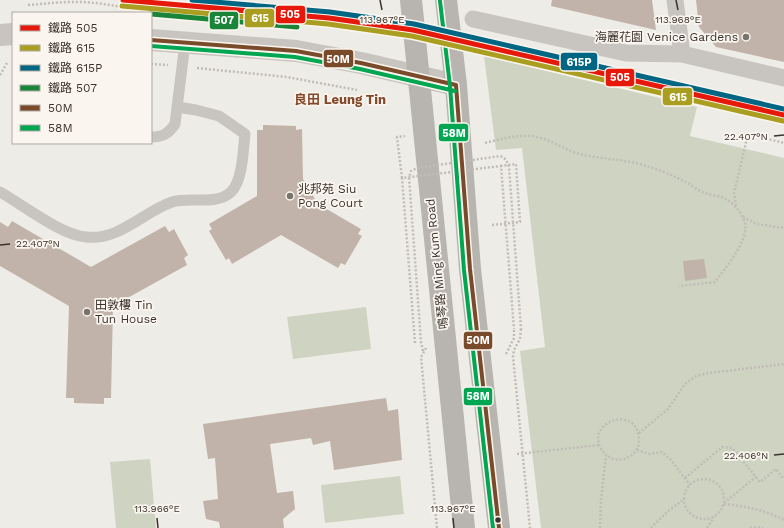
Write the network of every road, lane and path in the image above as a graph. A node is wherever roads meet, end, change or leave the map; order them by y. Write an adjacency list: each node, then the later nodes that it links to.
1 (147, 0): 6 (path)
2 (411, 0): 19 (main road, 鳴琴路 Ming Kum Road)
3 (446, 0): 21 (main road)
4 (675, 0): 14 (street)
5 (28, 6): 6 (path)
6 (146, 12)
7 (152, 12): 8 (path)
8 (160, 13)
9 (473, 19): 14 (street)
10 (12, 34): 11 (street)
11 (0, 35)
12 (152, 40): 13 (street)
13 (185, 43): 17 (lane); 19 (street)
14 (682, 54): 20 (street)
15 (7, 63): 18 (path)
16 (152, 64): 17 (path)
17 (183, 66): 22 (path); 23 (lane)
18 (0, 75)
19 (419, 76): 21 (street); 54 (main road, 鳴琴路 Ming Kum Road)
20 (784, 78)
21 (456, 85): 55 (main road)
22 (357, 90)
23 (178, 107): 25 (lane); 30 (lane)
24 (397, 136): 29 (path)
25 (152, 137)
26 (484, 143): 31 (path)
27 (784, 143): 31 (path)
28 (501, 166): 29 (path, bridge); 33 (path, bridge); 38 (path, bridge)
29 (402, 178): 36 (path, bridge)
30 (0, 192)
31 (737, 209): 32 (path)
32 (742, 217): 34 (path); 35 (path)
33 (492, 225)
34 (784, 228)
35 (679, 286)
36 (415, 343)
37 (423, 351): 44 (path, bridge)
38 (506, 354)
39 (784, 364): 40 (path)
40 (639, 433): 41 (path); 42 (path)
41 (599, 445): 44 (path); 45 (path)
42 (637, 450): 45 (path); 47 (path)
43 (517, 454): 44 (path)
44 (523, 454): 56 (path)
45 (606, 456): 57 (path)
46 (756, 477): 47 (path); 48 (path); 51 (path)
47 (685, 478): 49 (path)
48 (784, 479)
49 (690, 485): 50 (path); 51 (path)
50 (684, 499): 52 (path); 58 (path)
51 (724, 504): 52 (path); 53 (path)
52 (714, 516): 59 (path)
53 (784, 520)
54 (464, 528)
55 (499, 528)
56 (530, 528)
57 (600, 528)
58 (651, 528)
59 (707, 528)
60 (750, 528): 61 (path)
61 (763, 528)

